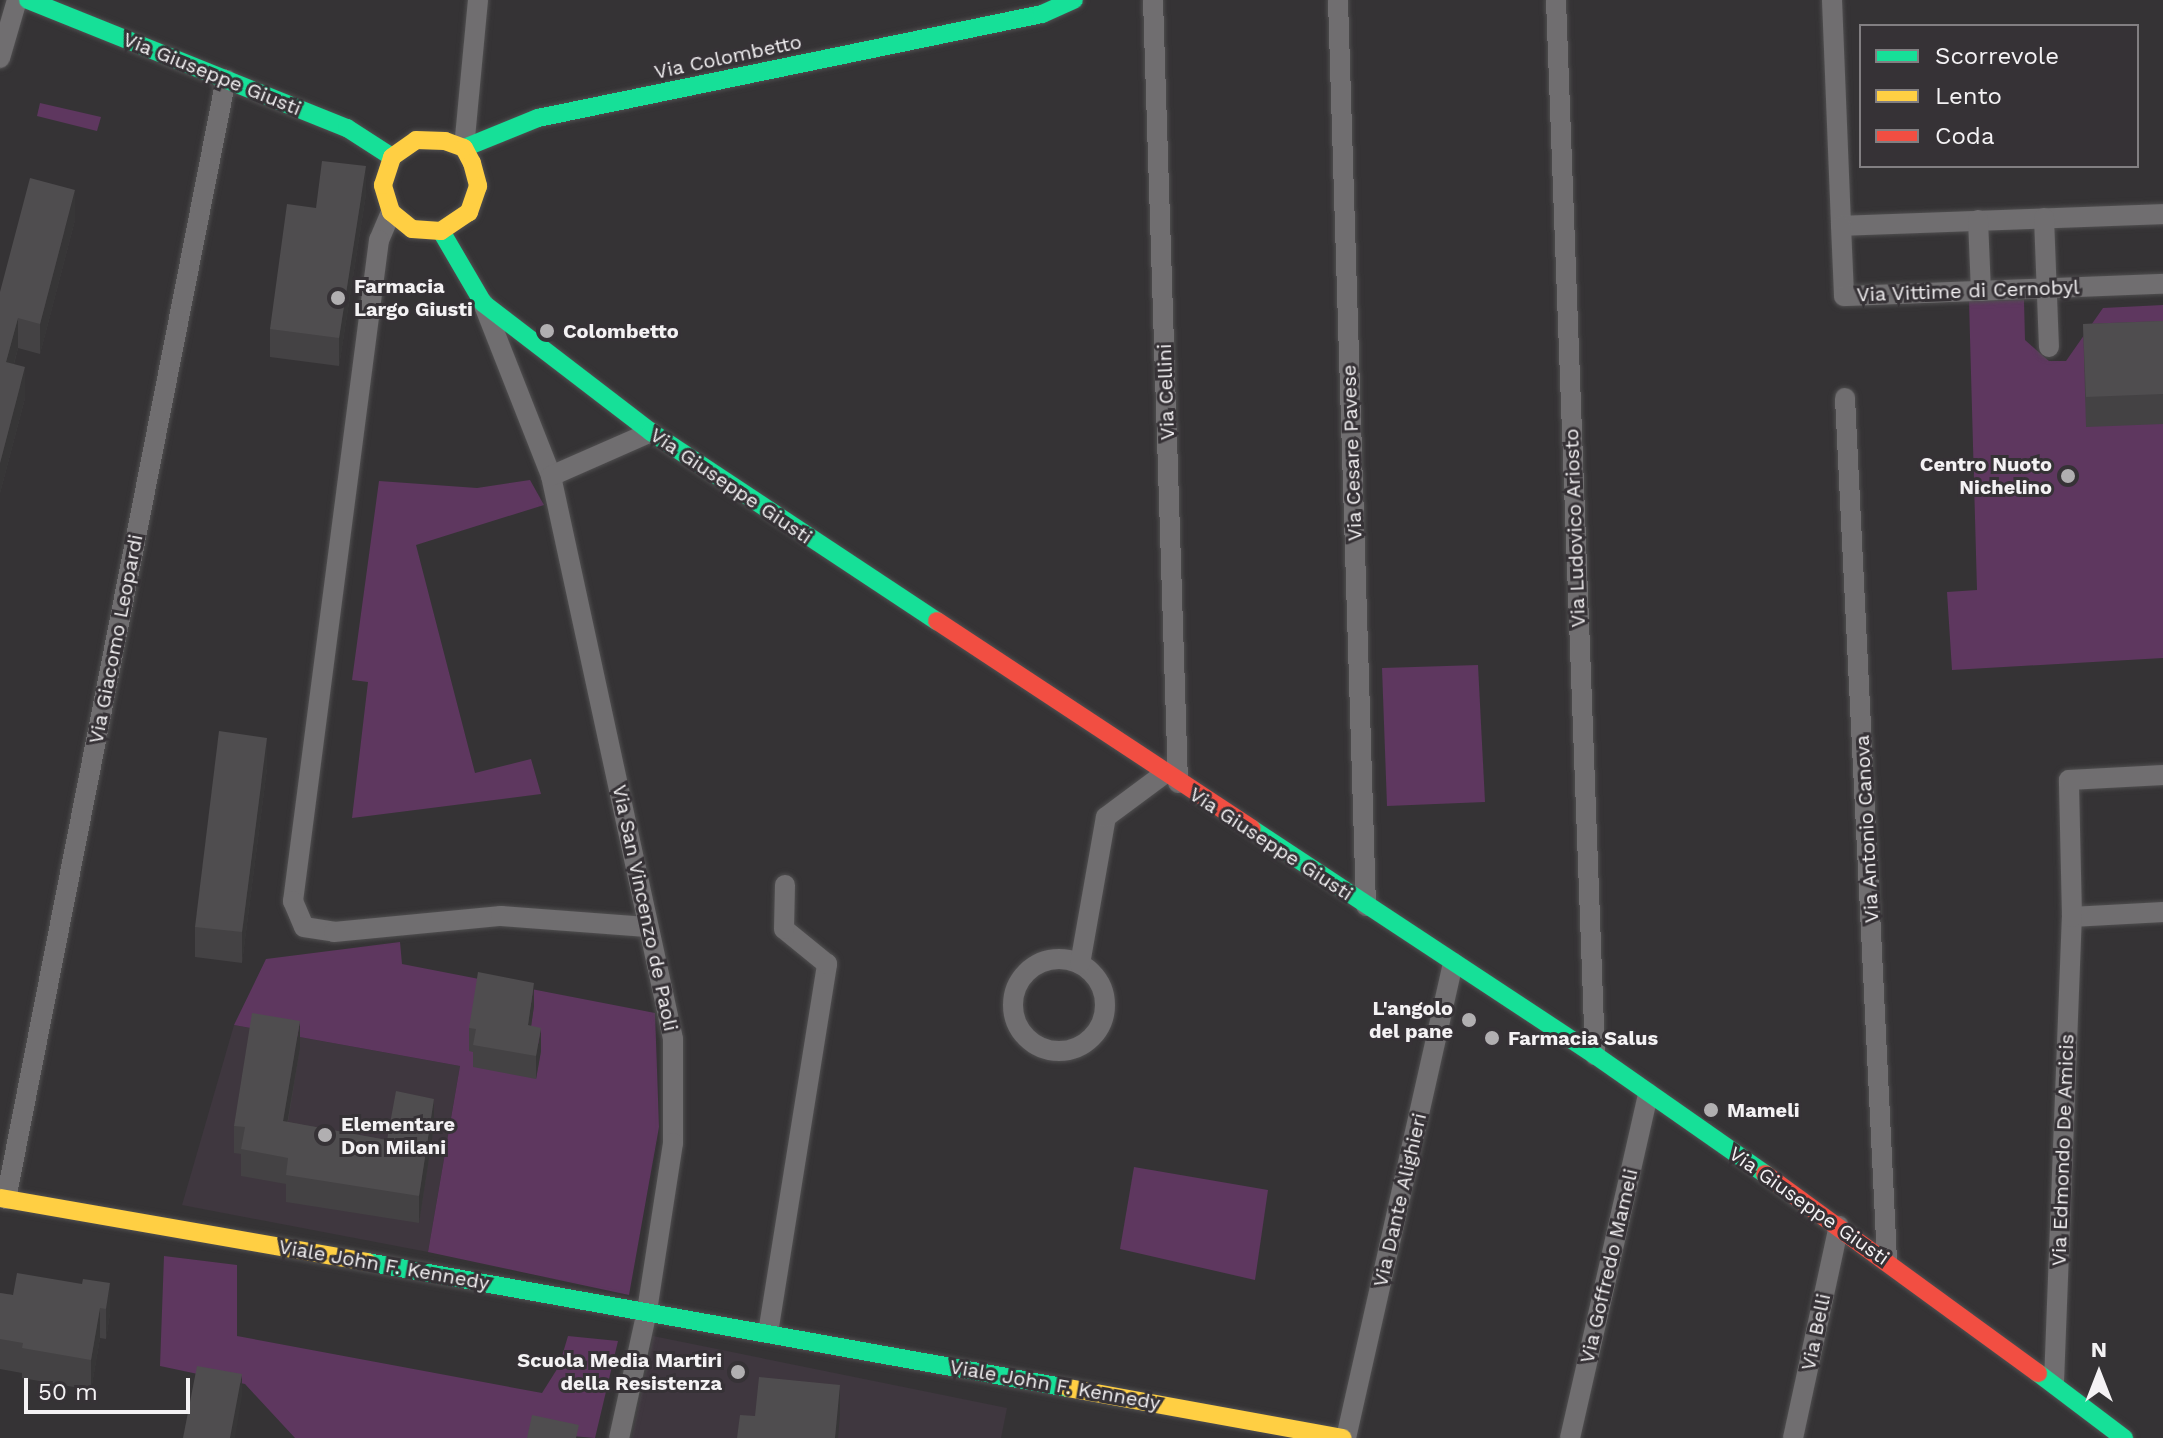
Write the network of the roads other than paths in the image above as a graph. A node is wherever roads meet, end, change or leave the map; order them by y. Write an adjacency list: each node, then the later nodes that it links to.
1 (17, 0): 11 (street)
2 (28, 0): 12 (street, Via Giuseppe Giusti)
3 (478, 0): 13 (street)
4 (1046, 0): 10 (street, Via Colombetto)
5 (1074, 0): 10 (street, Via Colombetto)
6 (1153, 0): 30 (street, Via Cellini)
7 (1338, 0): 32 (street, Via Cesare Pavese)
8 (1556, 0): 38 (street, Via Ludovico Ariosto)
9 (1832, 0): 19 (street, Via Vittime di Cernobyl)
10 (1006, 22): 13 (street, Via Colombetto)
11 (0, 58)
12 (226, 79): 14 (street, Via Giuseppe Giusti); 40 (street, Via Giacomo Leopardi)
13 (464, 148): 14 (street); 20 (street)
14 (392, 157): 15 (street)
15 (391, 212): 20 (street); 35 (street)
16 (2163, 214): 17 (street)
17 (2044, 218): 18 (street); 22 (street)
18 (1978, 220): 19 (street); 23 (street)
19 (1841, 226): 23 (street, Via Vittime di Cernobyl)
20 (441, 231): 24 (street, Via Giuseppe Giusti)
21 (2163, 284): 22 (street, Via Vittime di Cernobyl)
22 (2047, 288): 23 (street, Via Vittime di Cernobyl); 25 (street)
23 (1981, 291)
24 (483, 303): 27 (street, Via Giuseppe Giusti); 28 (street, Via San Vincenzo de Paoli)
25 (2049, 347)
26 (1845, 398): 42 (street, Via Antonio Canova)
27 (651, 432): 28 (street); 30 (street, Via Giuseppe Giusti)
28 (551, 476): 35 (street, Via San Vincenzo de Paoli)
29 (2163, 775): 34 (street, Via Edmondo De Amicis)
30 (1171, 778): 32 (street, Via Giuseppe Giusti); 37 (street)
31 (785, 885): 44 (street)
32 (1366, 906): 36 (street, Via Giuseppe Giusti)
33 (2163, 912): 34 (street)
34 (2072, 917): 45 (street, Via Edmondo De Amicis)
35 (647, 927): 43 (street, Via San Vincenzo de Paoli)
36 (1453, 963): 38 (street, Via Giuseppe Giusti); 47 (street, Via Dante Alighieri)
37 (1080, 964): 37 (street)
38 (1595, 1055): 39 (street, Via Giuseppe Giusti)
39 (1648, 1094): 41 (street, Via Giuseppe Giusti); 48 (street, Via Goffredo Mameli)
40 (3, 1198): 43 (street, Viale John F. Kennedy)
41 (1839, 1226): 42 (street, Via Giuseppe Giusti); 49 (street, Via Belli)
42 (1887, 1260): 45 (street, Via Giuseppe Giusti)
43 (647, 1311): 44 (street, Viale John F. Kennedy); 46 (street, Via San Vincenzo de Paoli)
44 (768, 1333): 47 (street, Viale John F. Kennedy)
45 (2054, 1382): 50 (street, Via Giuseppe Giusti)
46 (619, 1438)
47 (1344, 1438)
48 (1570, 1438)
49 (1793, 1438)
50 (2124, 1438)

